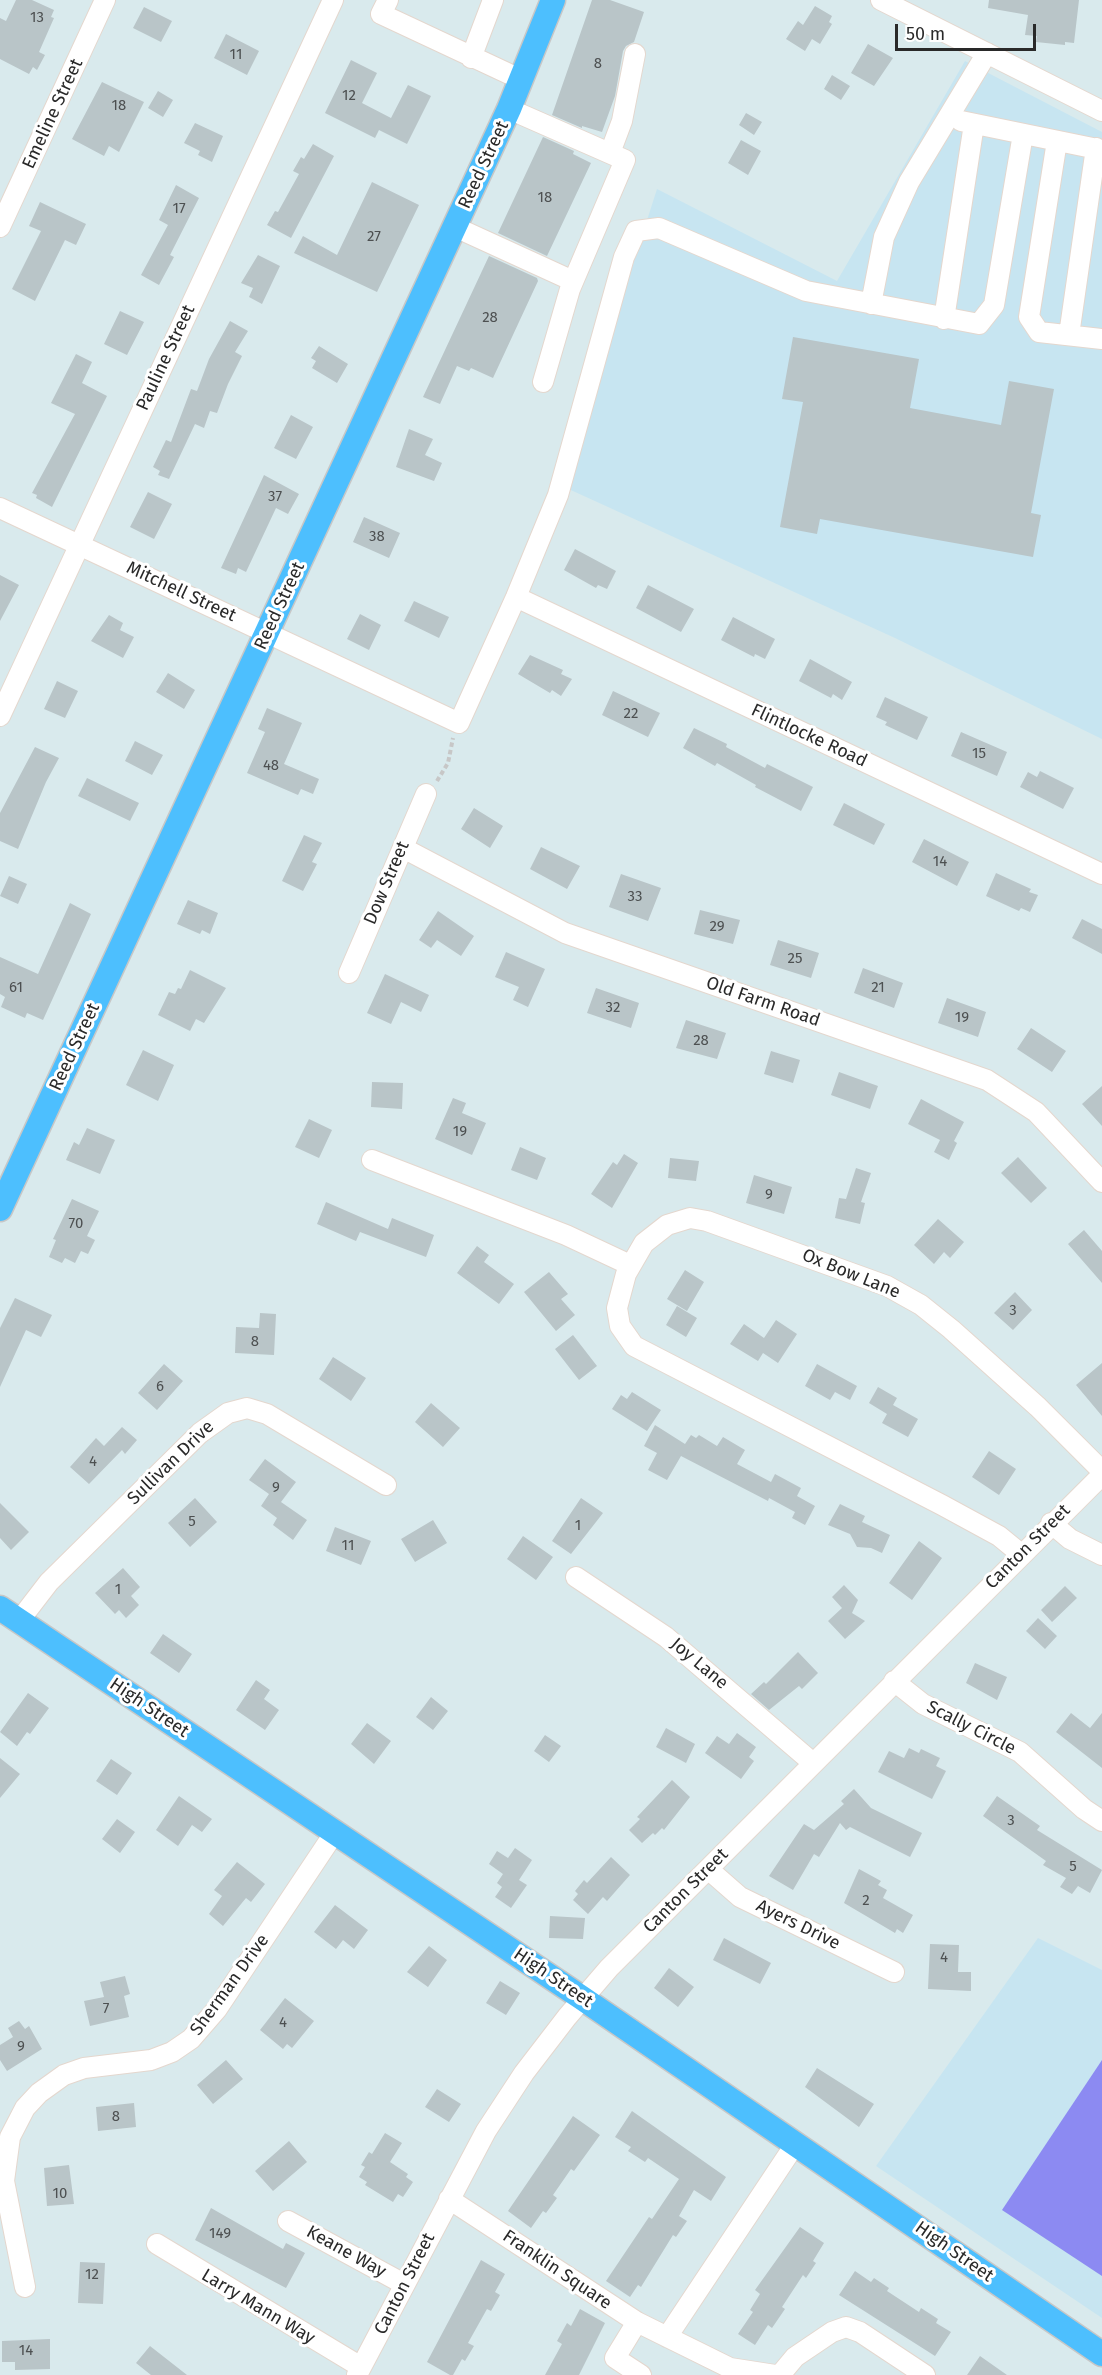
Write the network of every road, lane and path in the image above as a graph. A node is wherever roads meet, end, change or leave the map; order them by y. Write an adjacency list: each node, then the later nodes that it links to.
1 (105, 0): 19 (street, Emeline Street)
2 (333, 0): 28 (street, Pauline Street)
3 (388, 0): 9 (street)
4 (493, 0): 9 (street)
5 (553, 0): 10 (main road, Reed Street)
6 (881, 0): 7 (street)
7 (987, 53): 12 (street); 13 (street)
8 (635, 54): 18 (street)
9 (471, 58): 10 (street)
10 (522, 80): 11 (main road, Reed Street)
11 (509, 109): 18 (street); 20 (main road, Reed Street)
12 (1102, 111)
13 (950, 118): 14 (street); 22 (street)
14 (974, 124): 15 (street); 23 (street)
15 (1023, 134): 16 (street); 23 (street)
16 (1057, 141): 17 (street); 24 (street)
17 (1099, 149): 24 (street)
18 (610, 153): 21 (street)
19 (0, 227)
20 (455, 227): 21 (street); 30 (main road, Reed Street)
21 (573, 281): 26 (street)
22 (871, 304): 23 (street); 29 (street)
23 (944, 319)
24 (1070, 335): 25 (street)
25 (1102, 339)
26 (543, 382)
27 (0, 507): 28 (street, Mitchell Street)
28 (80, 545): 30 (street, Mitchell Street); 31 (street, Pauline Street)
29 (516, 597): 32 (street); 35 (street, Flintlocke Road)
30 (267, 632): 32 (street, Mitchell Street); 39 (main road, Reed Street)
31 (0, 716)
32 (459, 723): 33 (path)
33 (426, 794): 34 (street, Dow Street)
34 (403, 848): 36 (street, Dow Street); 38 (street, Old Farm Road)
35 (1102, 874)
36 (349, 973)
37 (372, 1160): 40 (street)
38 (1102, 1182)
39 (0, 1209)
40 (630, 1265): 41 (street, Ox Bow Lane); 44 (street, Ox Bow Lane)
41 (1102, 1473): 43 (street, Canton Street)
42 (386, 1485): 47 (street, Sullivan Drive)
43 (1051, 1523): 44 (street, Canton Street); 45 (street)
44 (1021, 1554): 48 (street, Canton Street)
45 (1102, 1555)
46 (576, 1577): 49 (street, Joy Lane)
47 (10, 1614): 51 (main road, High Street)
48 (894, 1681): 49 (street, Canton Street); 50 (street, Scally Circle)
49 (813, 1763): 52 (street, Canton Street)
50 (1102, 1821)
51 (335, 1832): 54 (main road, High Street); 60 (street, Sherman Drive)
52 (708, 1869): 53 (street, Ayers Drive); 54 (street, Canton Street)
53 (894, 1972)
54 (582, 1998): 55 (main road, High Street); 56 (street, Canton Street)
55 (796, 2143): 62 (street); 63 (main road, High Street)
56 (449, 2199): 59 (street, Canton Street); 61 (street, Franklin Square)
57 (288, 2221): 59 (street, Keane Way)
58 (157, 2244): 64 (street, Larry Mann Way)
59 (405, 2284): 64 (street, Canton Street)
60 (25, 2287)
61 (638, 2322): 62 (street, Franklin Square); 66 (street)
62 (666, 2337): 65 (street, Franklin Square)
63 (1102, 2354)
64 (359, 2371)
65 (729, 2372): 67 (street, Franklin Square)
66 (641, 2375)
67 (775, 2375)
68 (780, 2375): 69 (street)
69 (925, 2375)

